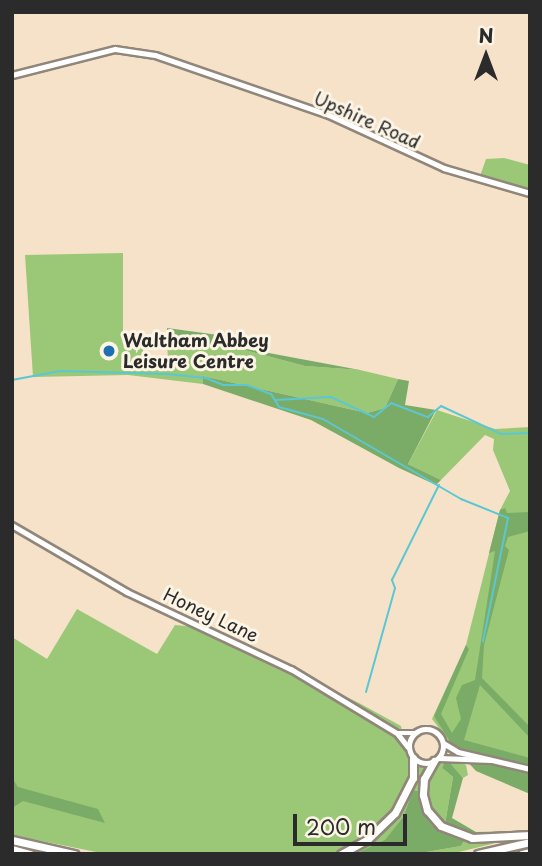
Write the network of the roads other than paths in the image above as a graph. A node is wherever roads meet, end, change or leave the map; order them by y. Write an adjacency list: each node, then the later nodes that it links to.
1 (12, 75): 2 (street, Upshire Road)
2 (530, 193)
3 (12, 525): 4 (street, Honey Lane)
4 (397, 733): 5 (street); 7 (street, Honey Lane)
5 (414, 733): 6 (main road); 7 (main road)
6 (443, 742): 9 (main road); 10 (main road)
7 (408, 747): 8 (main road)
8 (413, 758): 9 (main road); 19 (highway)
9 (436, 760): 10 (main road); 12 (highway)
10 (494, 760): 11 (main road)
11 (530, 769)
12 (530, 835)
13 (12, 840): 18 (highway)
14 (530, 842): 20 (highway)
15 (12, 849): 17 (highway)
16 (530, 852): 21 (highway)
17 (30, 854)
18 (74, 854)
19 (341, 854)
20 (478, 854)
21 (522, 854)

